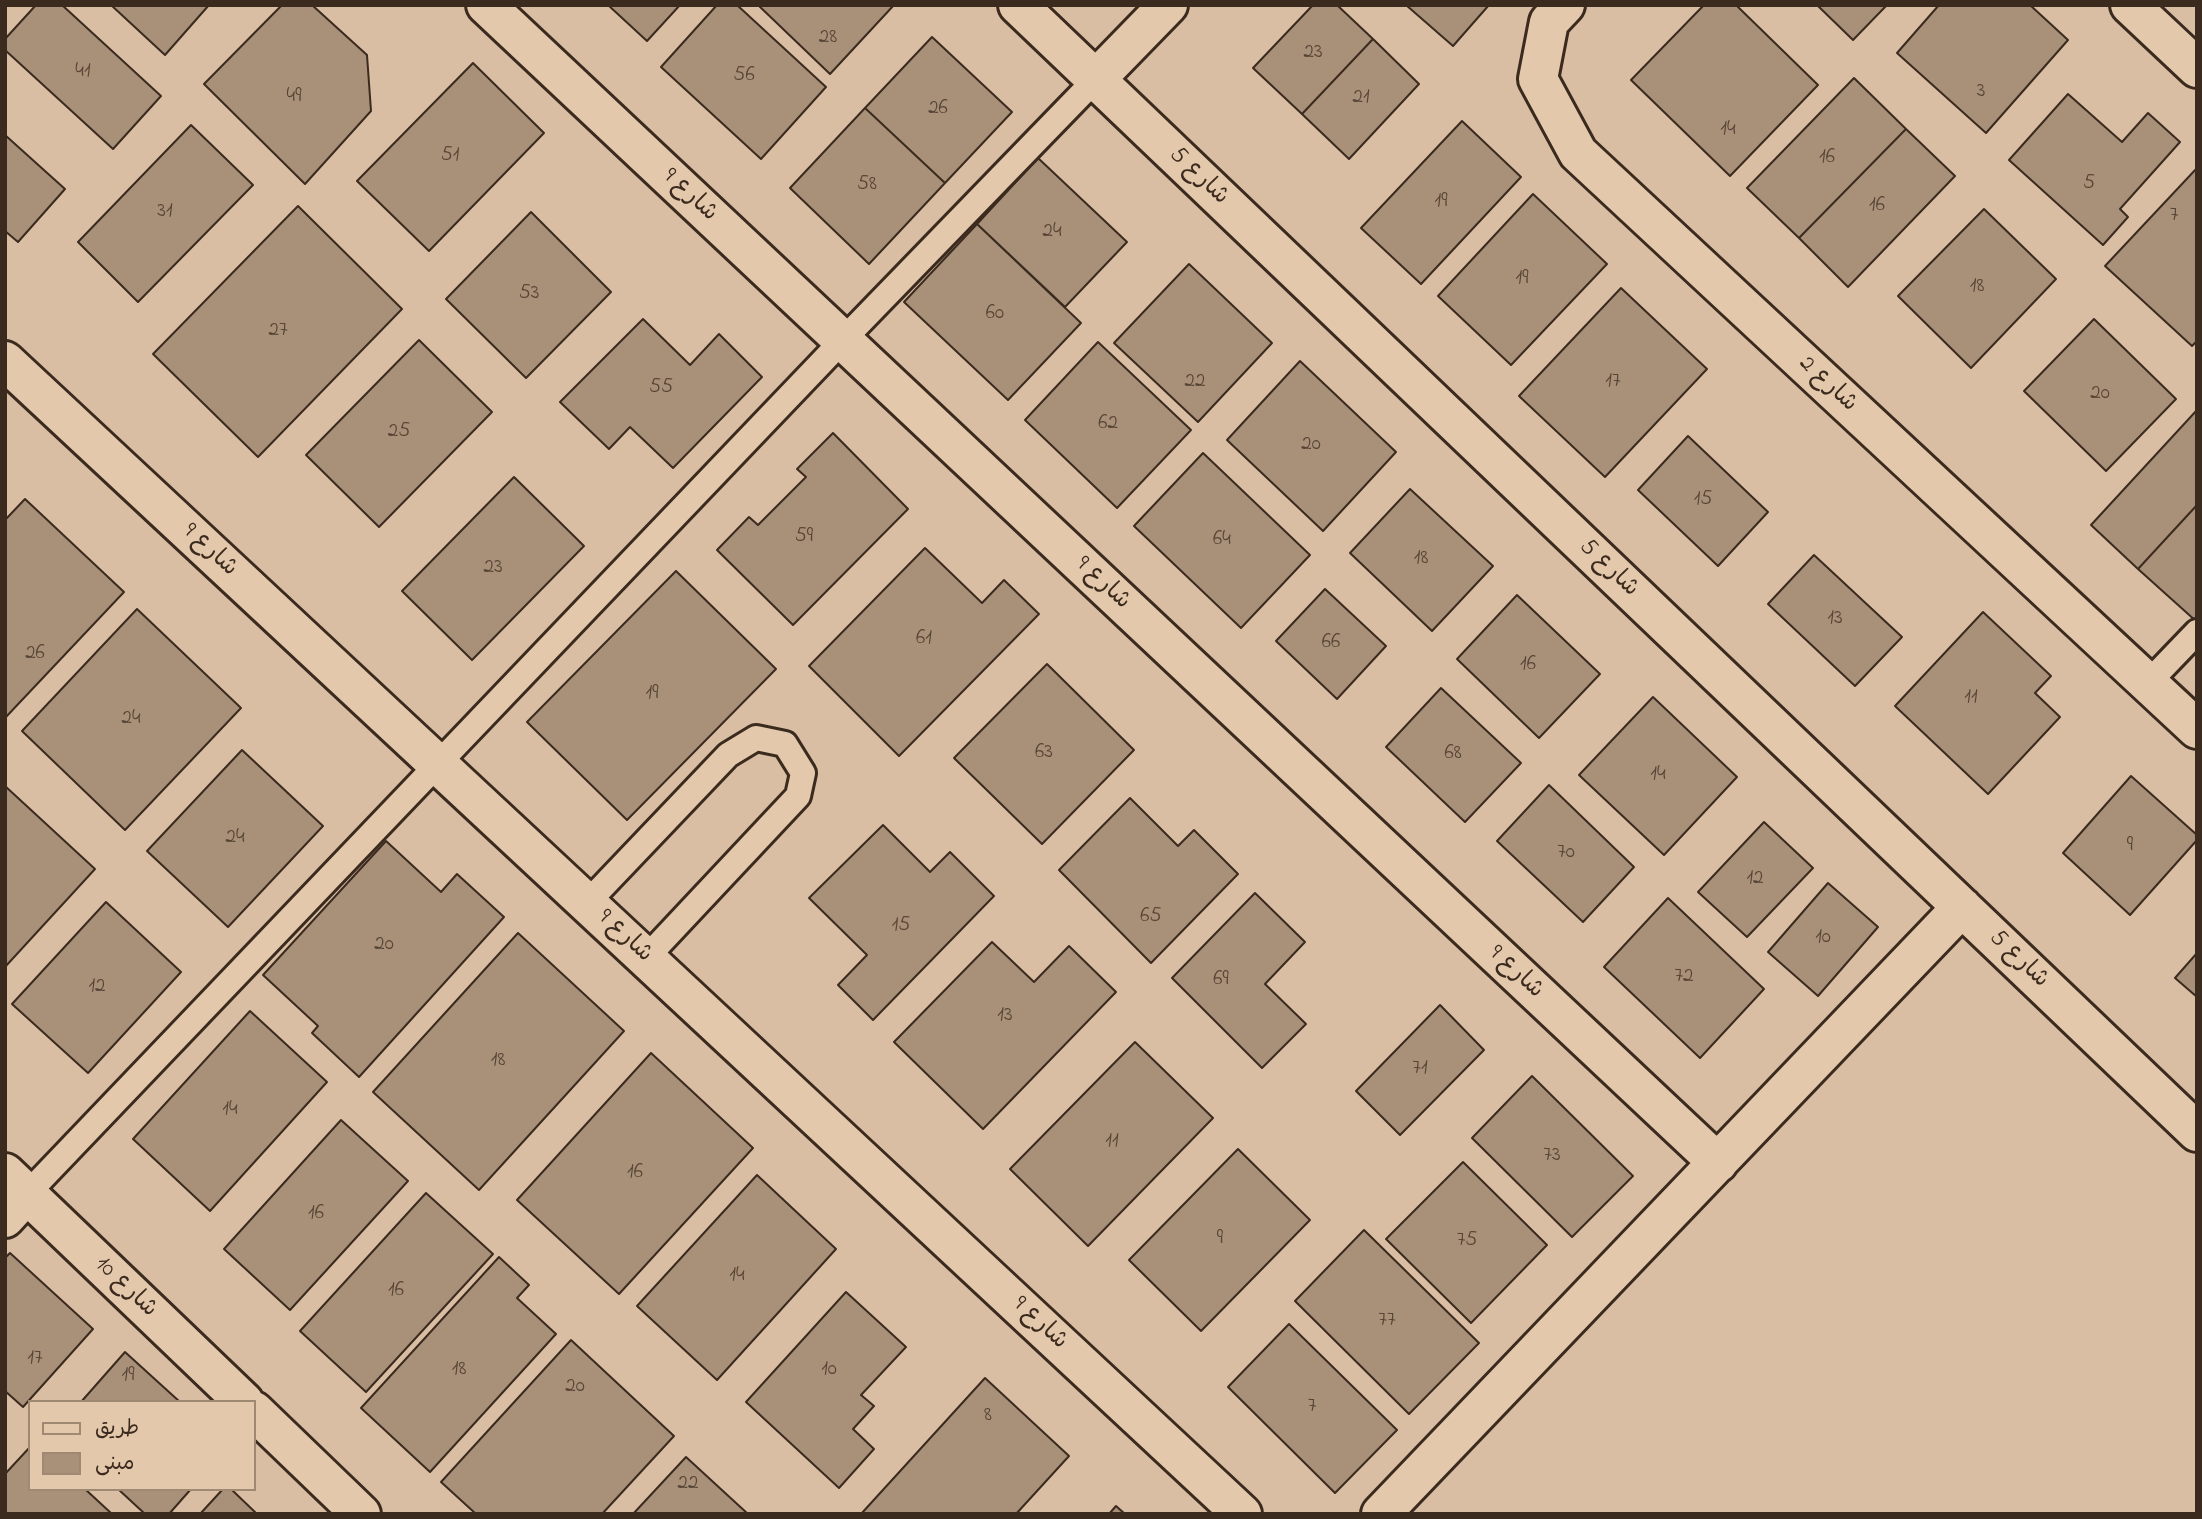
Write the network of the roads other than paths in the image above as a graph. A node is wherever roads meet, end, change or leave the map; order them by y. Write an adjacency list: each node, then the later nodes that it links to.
1 (486, 5): 8 (street, شارع 9)
2 (1018, 5): 7 (street, شارع 5)
3 (1168, 5): 7 (street)
4 (1565, 5): 11 (street, شارع 2)
5 (2130, 5): 6 (street)
6 (2197, 68)
7 (1096, 79): 8 (lane); 15 (street, شارع 5)
8 (843, 340): 13 (lane); 18 (street, شارع 9)
9 (5, 361): 13 (street, شارع 9)
10 (2197, 632): 11 (lane)
11 (2148, 683): 12 (street, شارع 2)
12 (2197, 729)
13 (438, 764): 14 (street, شارع 9); 19 (lane)
14 (587, 903): 16 (street, شارع 9); 16 (lane)
15 (1962, 907): 17 (street, شارع 5); 18 (street)
16 (646, 958): 23 (street, شارع 9)
17 (2197, 1132)
18 (1718, 1163): 24 (street)
19 (12, 1195): 20 (street, شارع 10)
20 (242, 1400)
21 (256, 1413): 22 (street)
22 (361, 1514)
23 (1242, 1514)
24 (1381, 1514)

